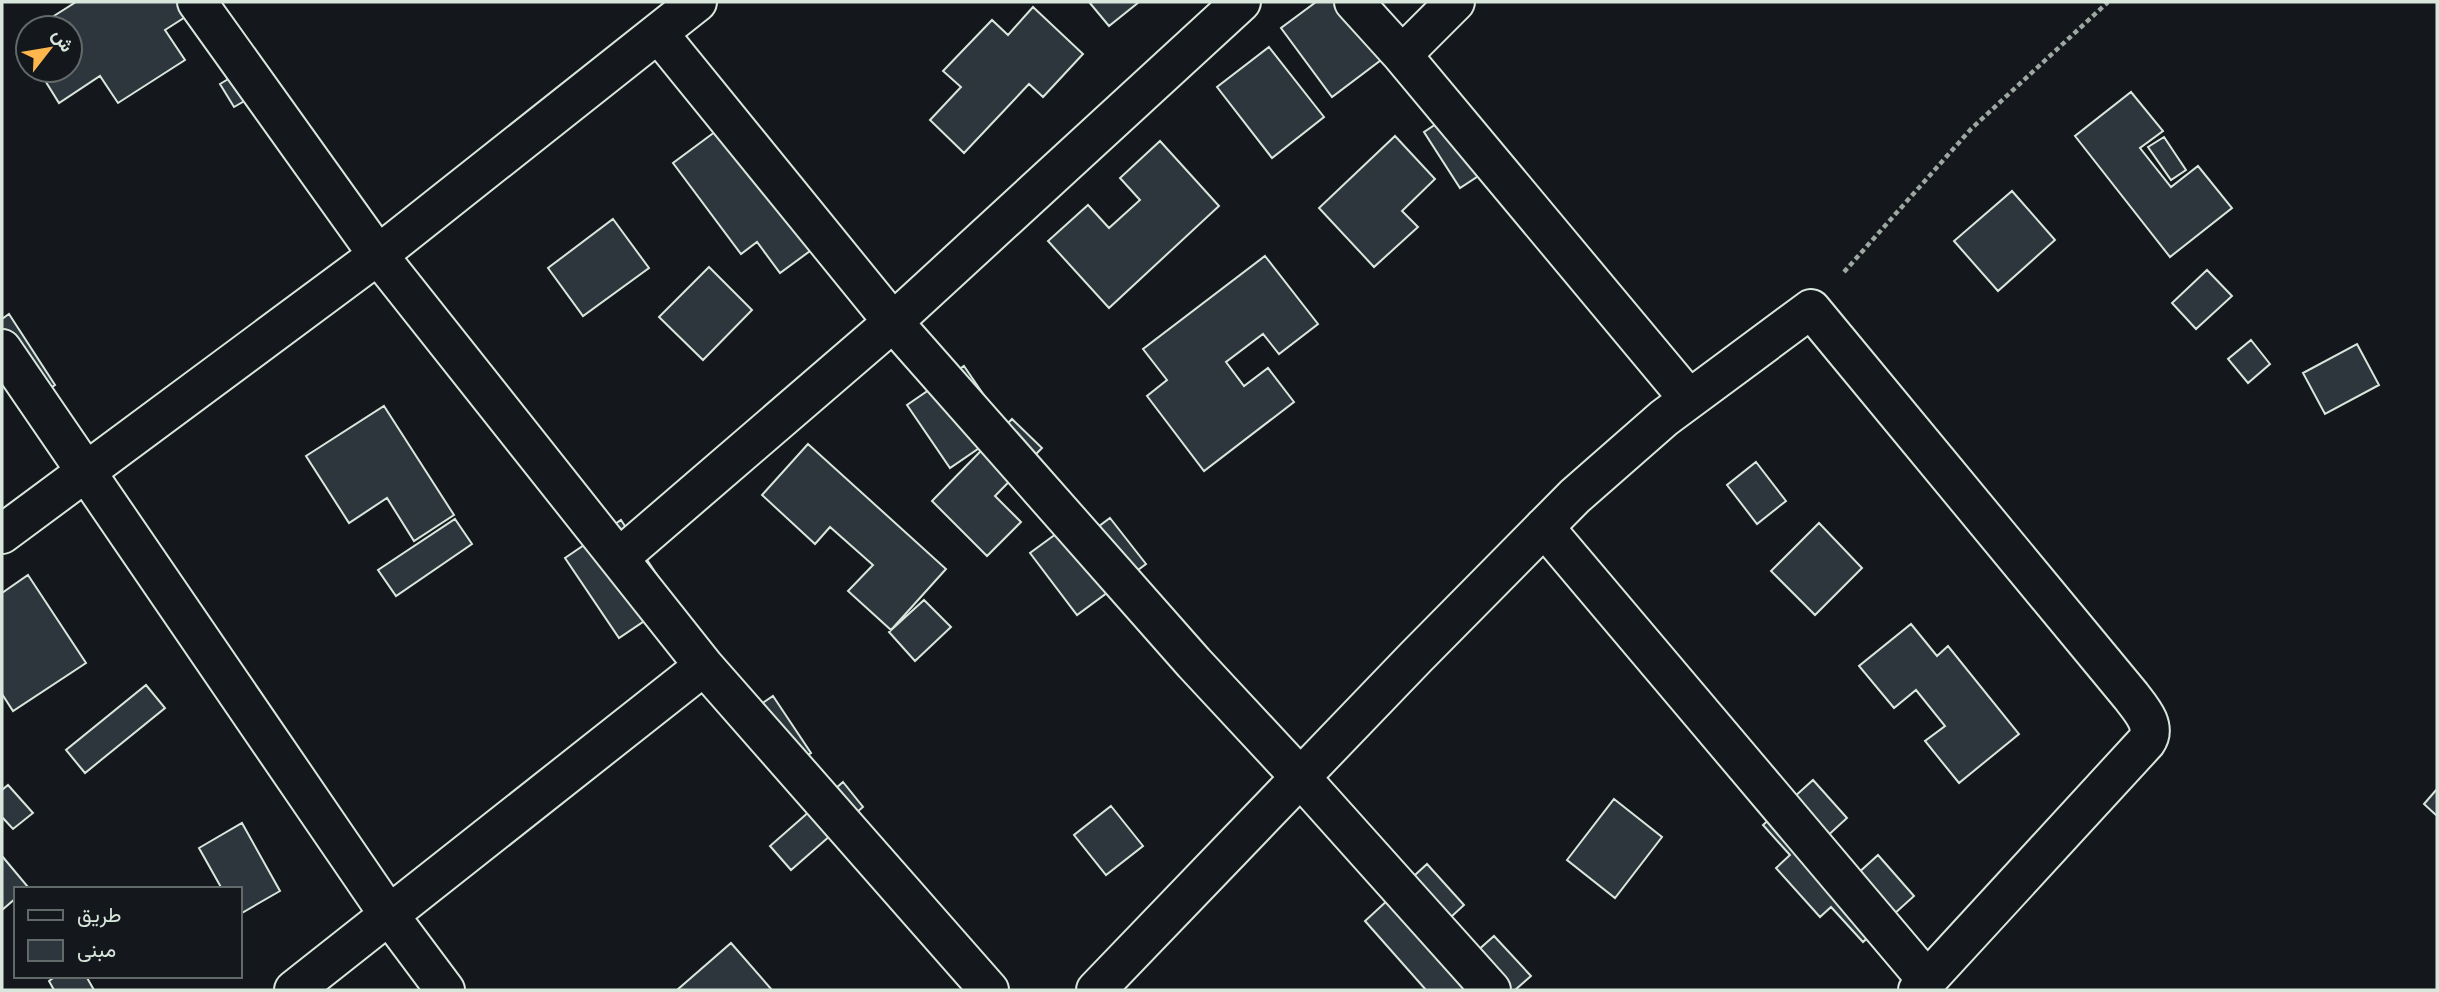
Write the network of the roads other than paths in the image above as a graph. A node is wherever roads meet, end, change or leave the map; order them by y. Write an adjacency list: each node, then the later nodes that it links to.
1 (197, 2): 8 (street)
2 (697, 2): 6 (street)
3 (1241, 2): 9 (street)
4 (1354, 2): 7 (street)
5 (1455, 2): 7 (street)
6 (658, 33): 8 (street); 9 (street)
7 (1402, 55): 11 (street)
8 (378, 255): 12 (street); 15 (street)
9 (892, 322): 15 (street); 17 (street)
10 (2, 349): 12 (street)
11 (1689, 399): 13 (street); 19 (street)
12 (86, 473): 14 (street); 18 (street)
13 (1544, 527): 17 (street); 19 (street)
14 (2, 534)
15 (619, 558): 16 (street)
16 (704, 666): 18 (street); 22 (street)
17 (1301, 778): 23 (street); 24 (street)
18 (390, 915): 20 (street); 21 (street)
19 (1922, 985)
20 (294, 990)
21 (445, 990)
22 (989, 990)
23 (1096, 990)
24 (1491, 990)

